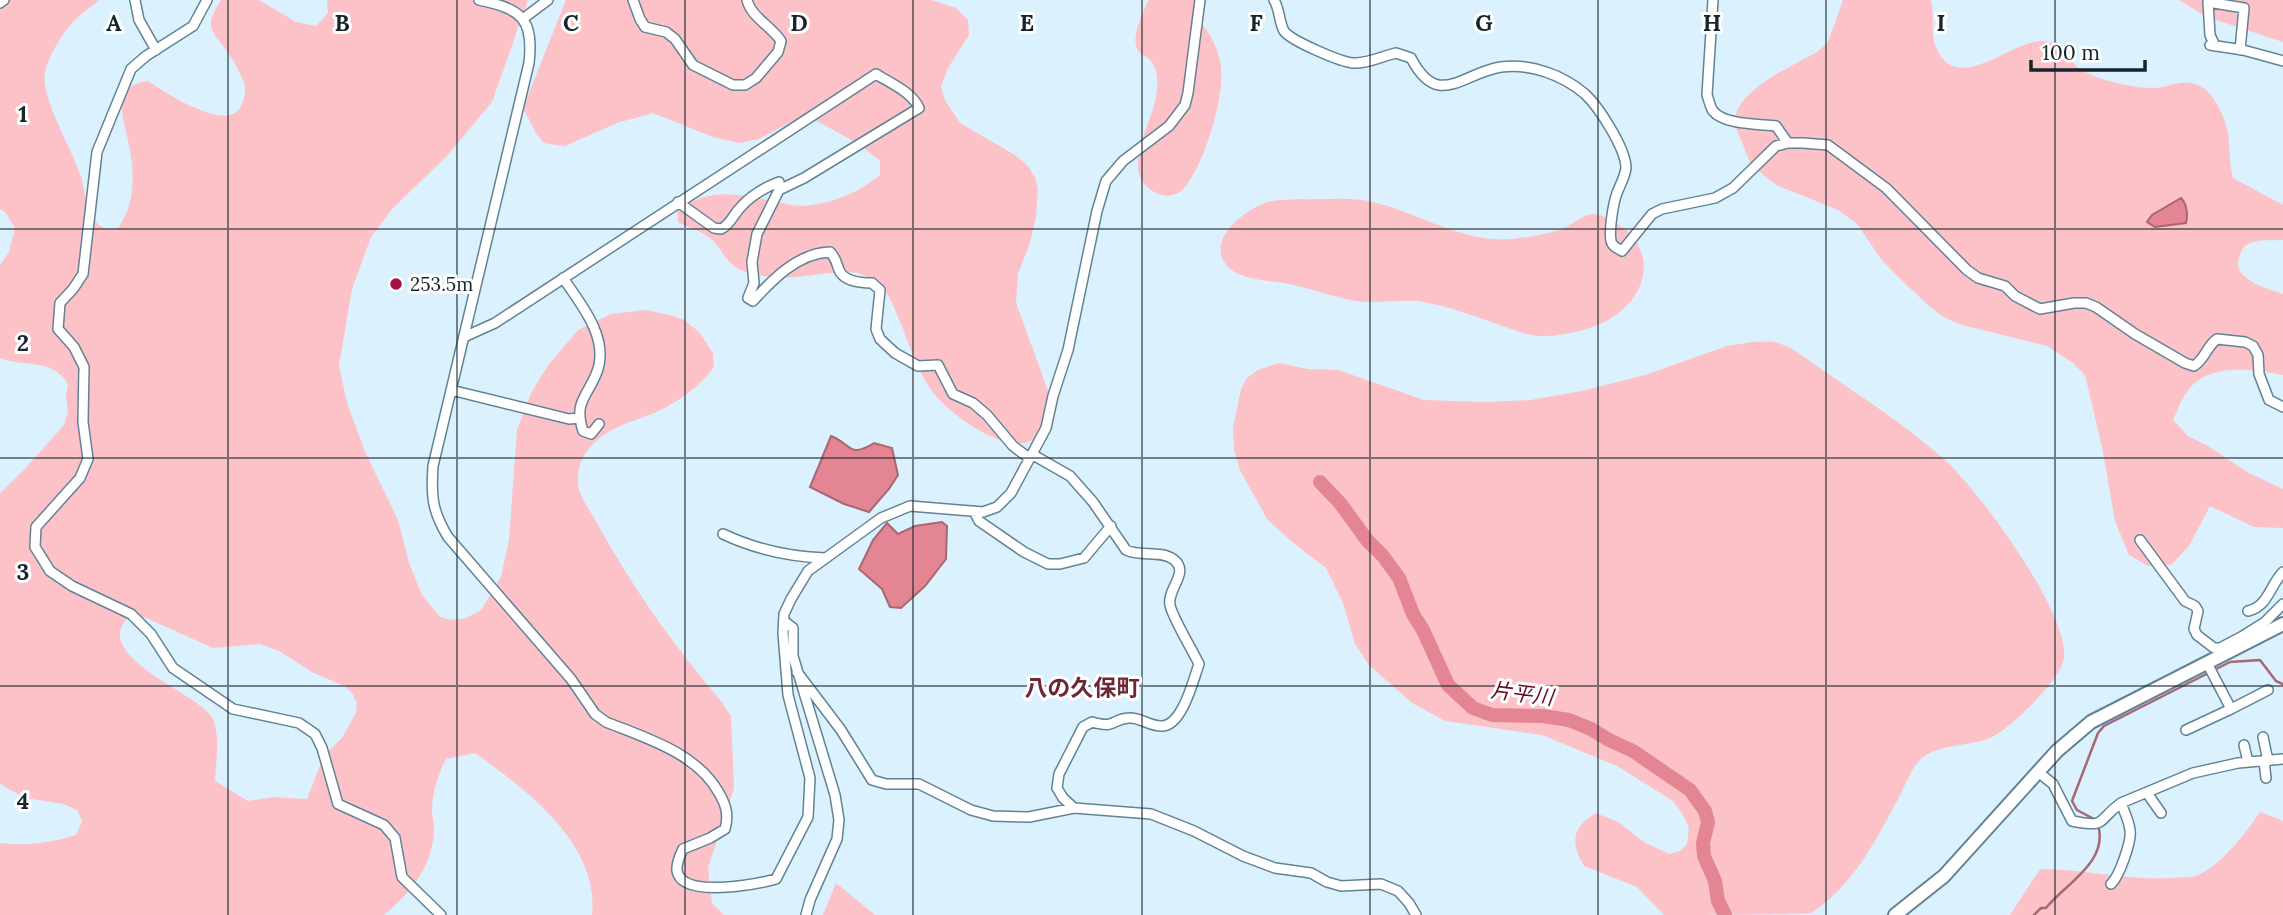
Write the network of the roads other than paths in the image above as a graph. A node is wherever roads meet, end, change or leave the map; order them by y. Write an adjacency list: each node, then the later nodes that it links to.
1 (135, 0): 11 (street)
2 (208, 0): 11 (street)
3 (479, 0): 10 (street)
4 (548, 0): 10 (street)
5 (634, 0): 6 (street)
6 (747, 0)
7 (1199, 0): 23 (street)
8 (1275, 0): 14 (street)
9 (1713, 0): 14 (street)
10 (524, 19): 18 (street)
11 (156, 50): 52 (street)
12 (2240, 50): 12 (street); 13 (street)
13 (2283, 61)
14 (1788, 142): 20 (street)
15 (779, 190): 16 (street); 16 (street); 23 (street)
16 (678, 202): 17 (street)
17 (564, 278): 18 (street); 21 (street)
18 (464, 337): 19 (street)
19 (452, 390): 21 (street); 32 (street)
20 (2283, 407)
21 (579, 418): 22 (street)
22 (599, 424)
23 (1029, 458): 24 (street); 25 (street)
24 (974, 511): 25 (street); 28 (street)
25 (1111, 526): 49 (street)
26 (723, 534): 28 (street)
27 (2140, 540): 34 (street)
28 (826, 558): 32 (street)
29 (2283, 572): 31 (street)
30 (2283, 604): 34 (street)
31 (2248, 611)
32 (784, 621): 36 (street)
33 (2283, 624): 34 (street)
34 (2243, 640): 35 (street)
35 (2210, 668): 38 (street); 45 (street)
36 (797, 672): 49 (street); 53 (street)
37 (2268, 690): 38 (street)
38 (2231, 709): 39 (street)
39 (2186, 730)
40 (2263, 737): 43 (street)
41 (2244, 745): 44 (street)
42 (2283, 759): 43 (street)
43 (2266, 761): 44 (street); 46 (street)
44 (2248, 762): 47 (street)
45 (2038, 772): 48 (street); 55 (street)
46 (2266, 778)
47 (2147, 793): 48 (street); 50 (street)
48 (2121, 803): 51 (street)
49 (1074, 808): 54 (street)
50 (2161, 813)
51 (2111, 884)
52 (441, 915)
53 (806, 915)
54 (1416, 915)
55 (1895, 915)

